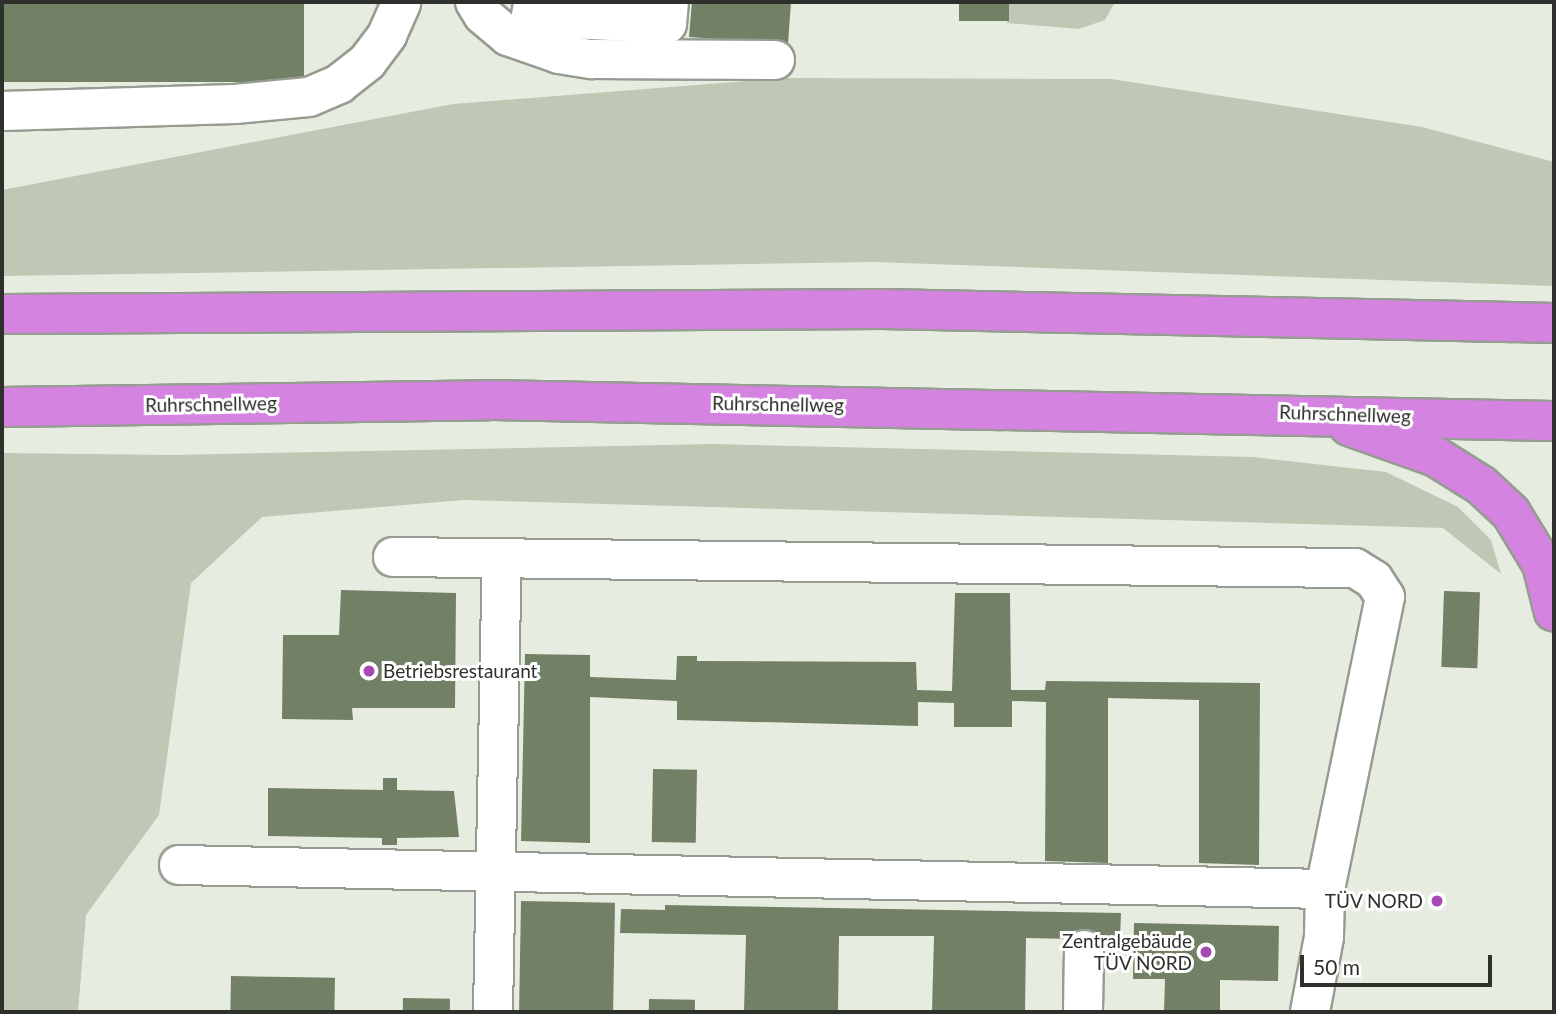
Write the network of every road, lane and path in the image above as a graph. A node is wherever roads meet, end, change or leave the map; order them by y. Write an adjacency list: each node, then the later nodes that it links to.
1 (669, 2): 4 (lane)
2 (401, 4): 6 (lane)
3 (479, 9): 4 (lane); 5 (lane)
4 (532, 10)
5 (775, 60)
6 (2, 111)
7 (2, 314): 8 (highway)
8 (1554, 323)
9 (2, 407): 10 (highway, Ruhrschnellweg)
10 (1304, 413): 11 (highway, Ruhrschnellweg); 14 (highway)
11 (1554, 421)
12 (393, 557): 13 (lane)
13 (502, 559): 16 (lane); 17 (lane)
14 (1554, 612)
15 (179, 865): 16 (lane)
16 (496, 872): 17 (lane); 19 (lane)
17 (1325, 889): 21 (lane)
18 (1084, 950): 20 (lane)
19 (493, 1012)
20 (1083, 1012)
21 (1310, 1012)

